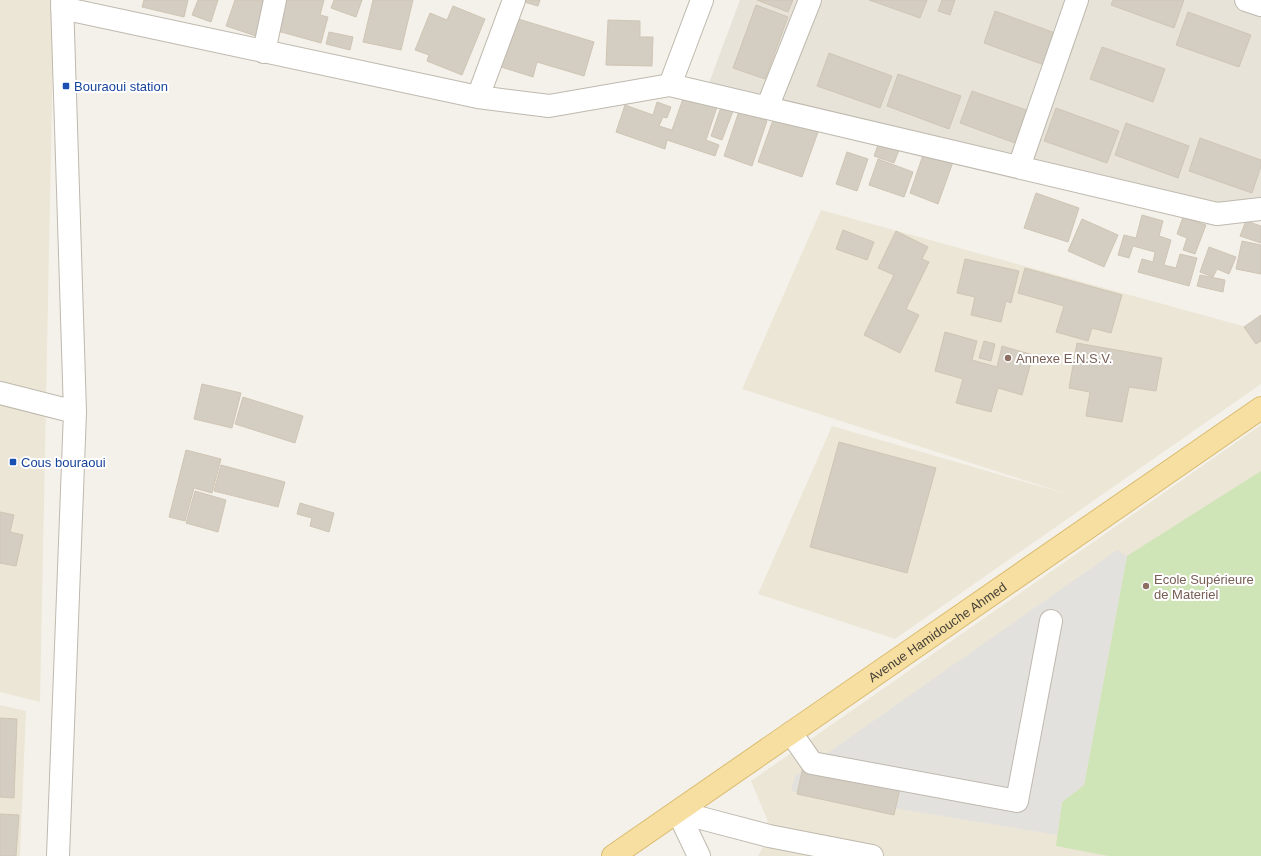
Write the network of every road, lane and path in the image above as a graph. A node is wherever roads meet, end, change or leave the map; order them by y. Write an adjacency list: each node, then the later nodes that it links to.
1 (275, 0): 9 (street)
2 (514, 0): 11 (street)
3 (702, 0): 10 (street)
4 (810, 0): 12 (street)
5 (1077, 0): 13 (street)
6 (1246, 0): 8 (street)
7 (62, 4): 9 (street); 17 (street)
8 (1261, 5)
9 (264, 52): 11 (street)
10 (670, 85): 11 (street); 12 (street)
11 (478, 97)
12 (767, 108): 13 (street)
13 (1019, 166): 14 (street)
14 (1261, 209)
15 (0, 394): 17 (street)
16 (1261, 408): 19 (main road, Avenue Hamidouche Ahmed)
17 (75, 412): 21 (street)
18 (1051, 621): 19 (street)
19 (791, 734): 20 (main road, Avenue Hamidouche Ahmed)
20 (678, 812): 22 (main road, Avenue Hamidouche Ahmed); 23 (street); 24 (street)
21 (58, 856)
22 (613, 856)
23 (699, 856)
24 (872, 856)

